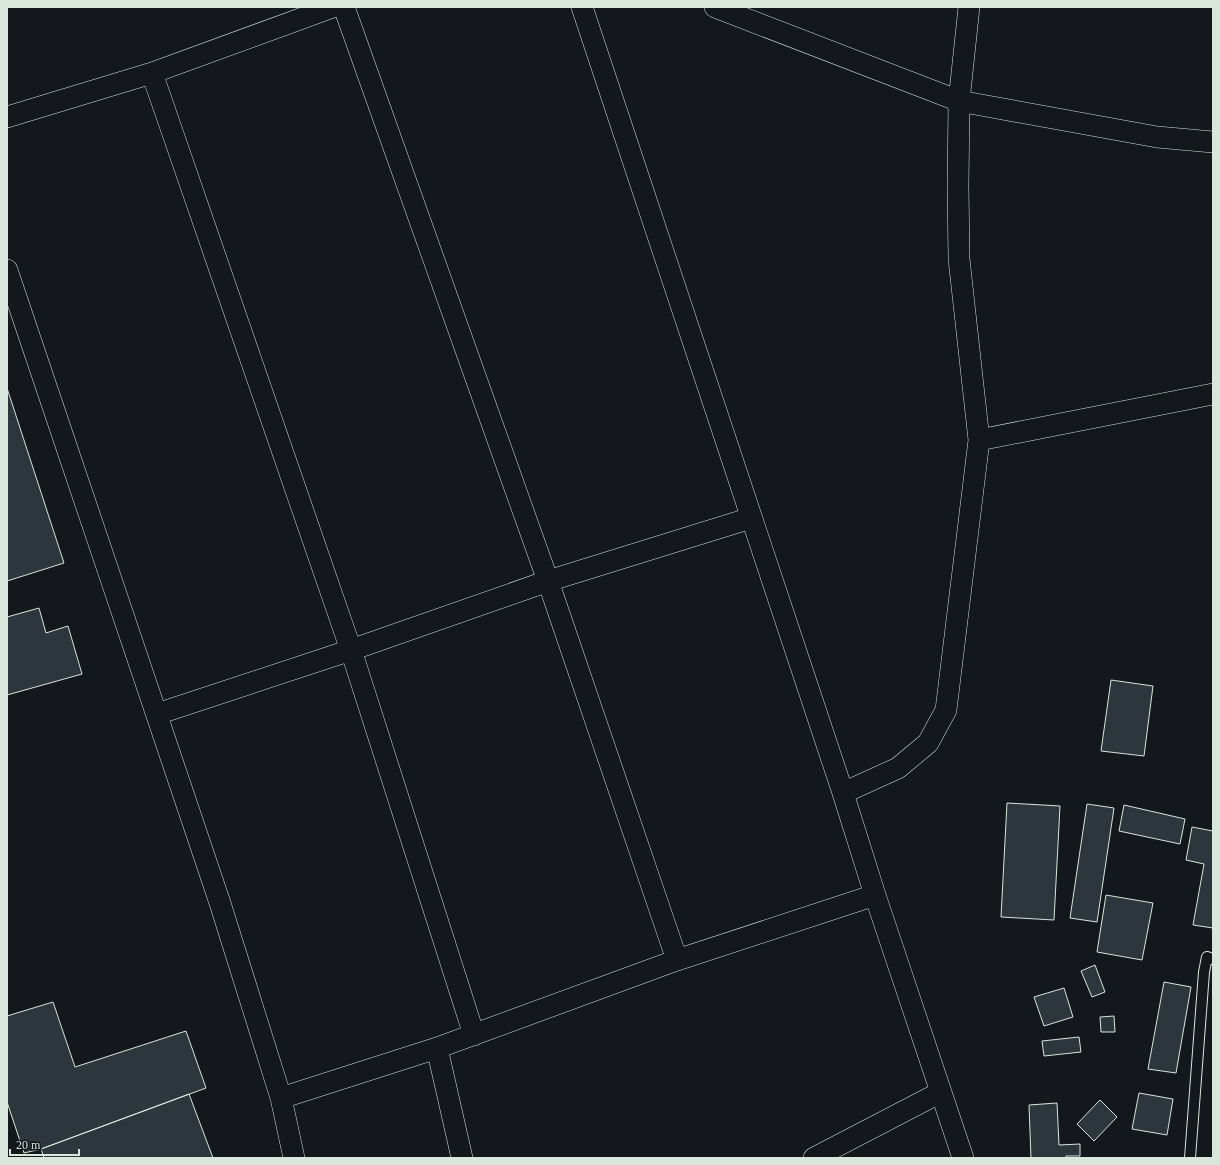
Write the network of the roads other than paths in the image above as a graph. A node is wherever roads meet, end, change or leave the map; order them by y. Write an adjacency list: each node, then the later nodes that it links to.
1 (333, 7): 6 (street)
2 (344, 7): 14 (street)
3 (582, 7): 13 (street)
4 (715, 7): 7 (street)
5 (969, 7): 7 (street)
6 (152, 73): 8 (street); 15 (street)
7 (959, 101): 9 (street); 12 (street)
8 (7, 117)
9 (1213, 142)
10 (7, 270): 16 (street)
11 (1213, 394): 12 (street)
12 (979, 440): 17 (street)
13 (751, 518): 14 (street); 17 (street)
14 (548, 581): 15 (street); 20 (street)
15 (351, 650): 16 (street); 21 (street)
16 (157, 714): 24 (street)
17 (843, 793): 18 (street)
18 (875, 895): 20 (street); 23 (street)
19 (1213, 959): 29 (lane)
20 (677, 960): 21 (street)
21 (474, 1035): 22 (street)
22 (437, 1048): 24 (street); 26 (street)
23 (940, 1092): 27 (street); 28 (street)
24 (281, 1098): 25 (street)
25 (294, 1158)
26 (462, 1158)
27 (814, 1158)
28 (963, 1158)
29 (1190, 1158)

